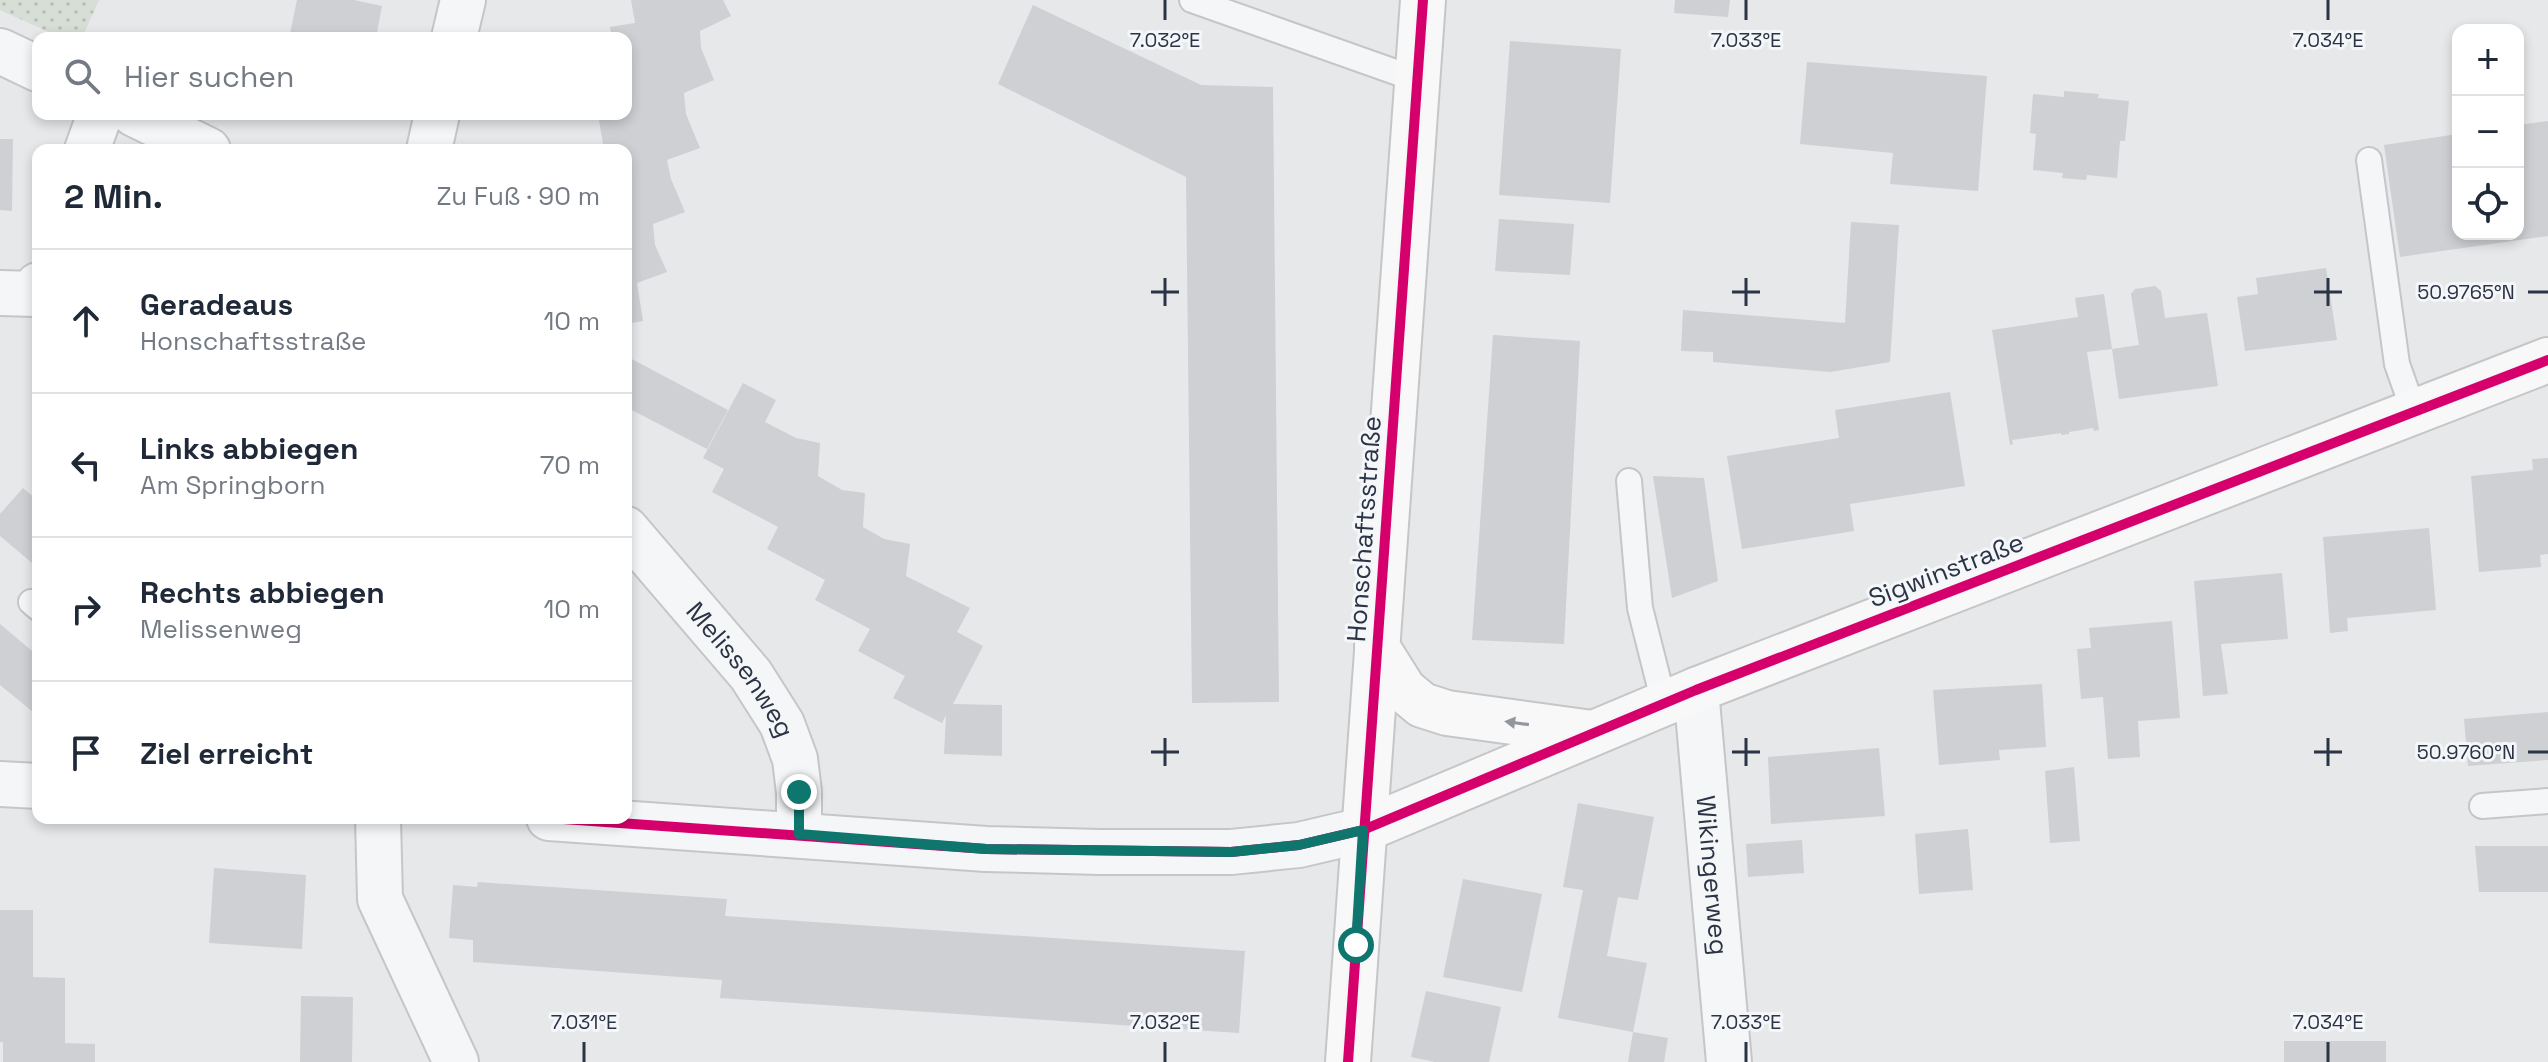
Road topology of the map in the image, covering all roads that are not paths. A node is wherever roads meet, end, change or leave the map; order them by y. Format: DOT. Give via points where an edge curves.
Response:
graph roads {
  1 [pos="463,0"];
  2 [pos="1192,0"];
  3 [pos="1423,0"];
  4 [pos="455,32"];
  5 [pos="0,51"];
  6 [pos="32,66"];
  7 [pos="1418,80"];
  8 [pos="98,120"];
  9 [pos="146,120"];
  10 [pos="436,120"];
  11 [pos="89,144"];
  12 [pos="196,144"];
  13 [pos="430,144"];
  14 [pos="2369,160"];
  15 [pos="0,293"];
  16 [pos="32,294"];
  17 [pos="2548,360"];
  18 [pos="2414,412"];
  19 [pos="1629,481"];
  20 [pos="632,536"];
  21 [pos="1377,647"];
  22 [pos="1680,697"];
  23 [pos="1595,734"];
  24 [pos="0,784"];
  25 [pos="32,786"];
  26 [pos="2548,801"];
  27 [pos="2482,806"];
  28 [pos="632,823"];
  29 [pos="378,824"];
  30 [pos="1363,830"];
  31 [pos="799,834"];
  32 [pos="456,1062"];
  33 [pos="1348,1062"];
  34 [pos="1729,1062"];
  1 -- 4 [label="street"];
  2 -- 7 [label="lane"];
  3 -- 7 [label="street, Honschaftsstraße"];
  5 -- 6 [label="street"];
  7 -- 21 [label="street, Honschaftsstraße"];
  8 -- 11 [label="street"];
  9 -- 12 [label="street"];
  10 -- 13 [label="street"];
  14 -- 18 [label="lane" via="2397,364"];
  15 -- 16 [label="street"];
  17 -- 18 [label="street, Sigwinstraße"];
  18 -- 22 [label="street, Sigwinstraße"];
  19 -- 22 [label="lane" via="1640,608"];
  20 -- 31 [label="street, Melissenweg" via="751,675 782,724 795,759"];
  23 -- 21 [label="street, one-way" via="1422,705 1404,690"];
  21 -- 30 [label="street, Honschaftsstraße"];
  22 -- 23 [label="street, Sigwinstraße"];
  22 -- 34 [label="street, Wikingerweg"];
  23 -- 30 [label="street, Sigwinstraße"];
  24 -- 25 [label="street"];
  26 -- 27 [label="lane"];
  28 -- 31 [label="street"];
  29 -- 32 [label="street" via="380,899"];
  30 -- 31 [label="street" via="1299,845 1231,852 986,849"];
  30 -- 33 [label="street, Honschaftsstraße"];
}
